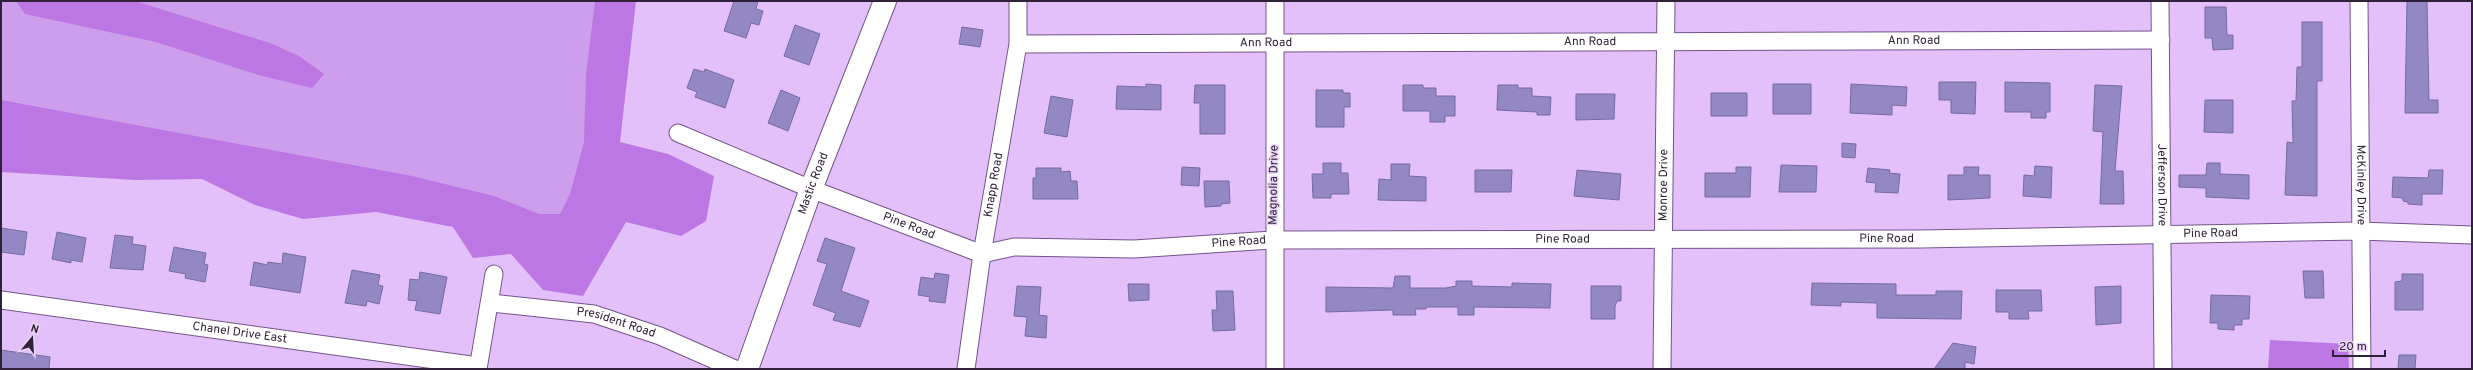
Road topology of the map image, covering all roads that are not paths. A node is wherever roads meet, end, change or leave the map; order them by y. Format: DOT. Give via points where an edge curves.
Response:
graph roads {
  1 [pos="885,1"];
  2 [pos="1018,1"];
  3 [pos="1275,1"];
  4 [pos="1666,1"];
  5 [pos="2160,1"];
  6 [pos="2359,1"];
  7 [pos="2161,40"];
  8 [pos="1666,41"];
  9 [pos="1276,43"];
  10 [pos="1018,44"];
  11 [pos="678,133"];
  12 [pos="811,189"];
  13 [pos="2359,231"];
  14 [pos="2161,235"];
  15 [pos="2472,235"];
  16 [pos="1274,240"];
  17 [pos="1662,241"];
  18 [pos="982,254"];
  19 [pos="494,274"];
  20 [pos="1,300"];
  21 [pos="491,303"];
  22 [pos="478,368"];
  23 [pos="735,369"];
  24 [pos="747,369"];
  25 [pos="966,369"];
  26 [pos="1275,369"];
  27 [pos="1662,369"];
  28 [pos="2163,369"];
  29 [pos="2362,369"];
  1 -- 12 [label="main road, Mastic Road"];
  2 -- 10 [label="street, Knapp Road"];
  3 -- 9 [label="street, Magnolia Drive"];
  4 -- 8 [label="street, Monroe Drive"];
  5 -- 7 [label="street, Jefferson Drive"];
  6 -- 13 [label="street, McKinley Drive"];
  7 -- 8 [label="street, Ann Road"];
  7 -- 14 [label="street, Jefferson Drive"];
  8 -- 9 [label="street, Ann Road"];
  8 -- 17 [label="street, Monroe Drive"];
  9 -- 10 [label="street, Ann Road"];
  9 -- 16 [label="street, Magnolia Drive"];
  10 -- 18 [label="street, Knapp Road"];
  11 -- 12 [label="street, Pine Road"];
  12 -- 18 [label="street, Pine Road"];
  12 -- 24 [label="main road, Mastic Road"];
  13 -- 14 [label="street, Pine Road"];
  13 -- 15 [label="street, Pine Road"];
  13 -- 29 [label="street, McKinley Drive"];
  14 -- 17 [label="street, Pine Road"];
  14 -- 28 [label="street, Jefferson Drive"];
  16 -- 17 [label="street, Pine Road"];
  16 -- 18 [label="street, Pine Road" via="1134,249 1014,247"];
  16 -- 26 [label="street, Magnolia Drive"];
  17 -- 27 [label="street, Monroe Drive"];
  18 -- 25 [label="street, Knapp Road"];
  19 -- 21 [label="street"];
  20 -- 22 [label="street, Chanel Drive East"];
  21 -- 22 [label="street"];
  21 -- 23 [label="street, President Road" via="594,314 660,336"];
}
